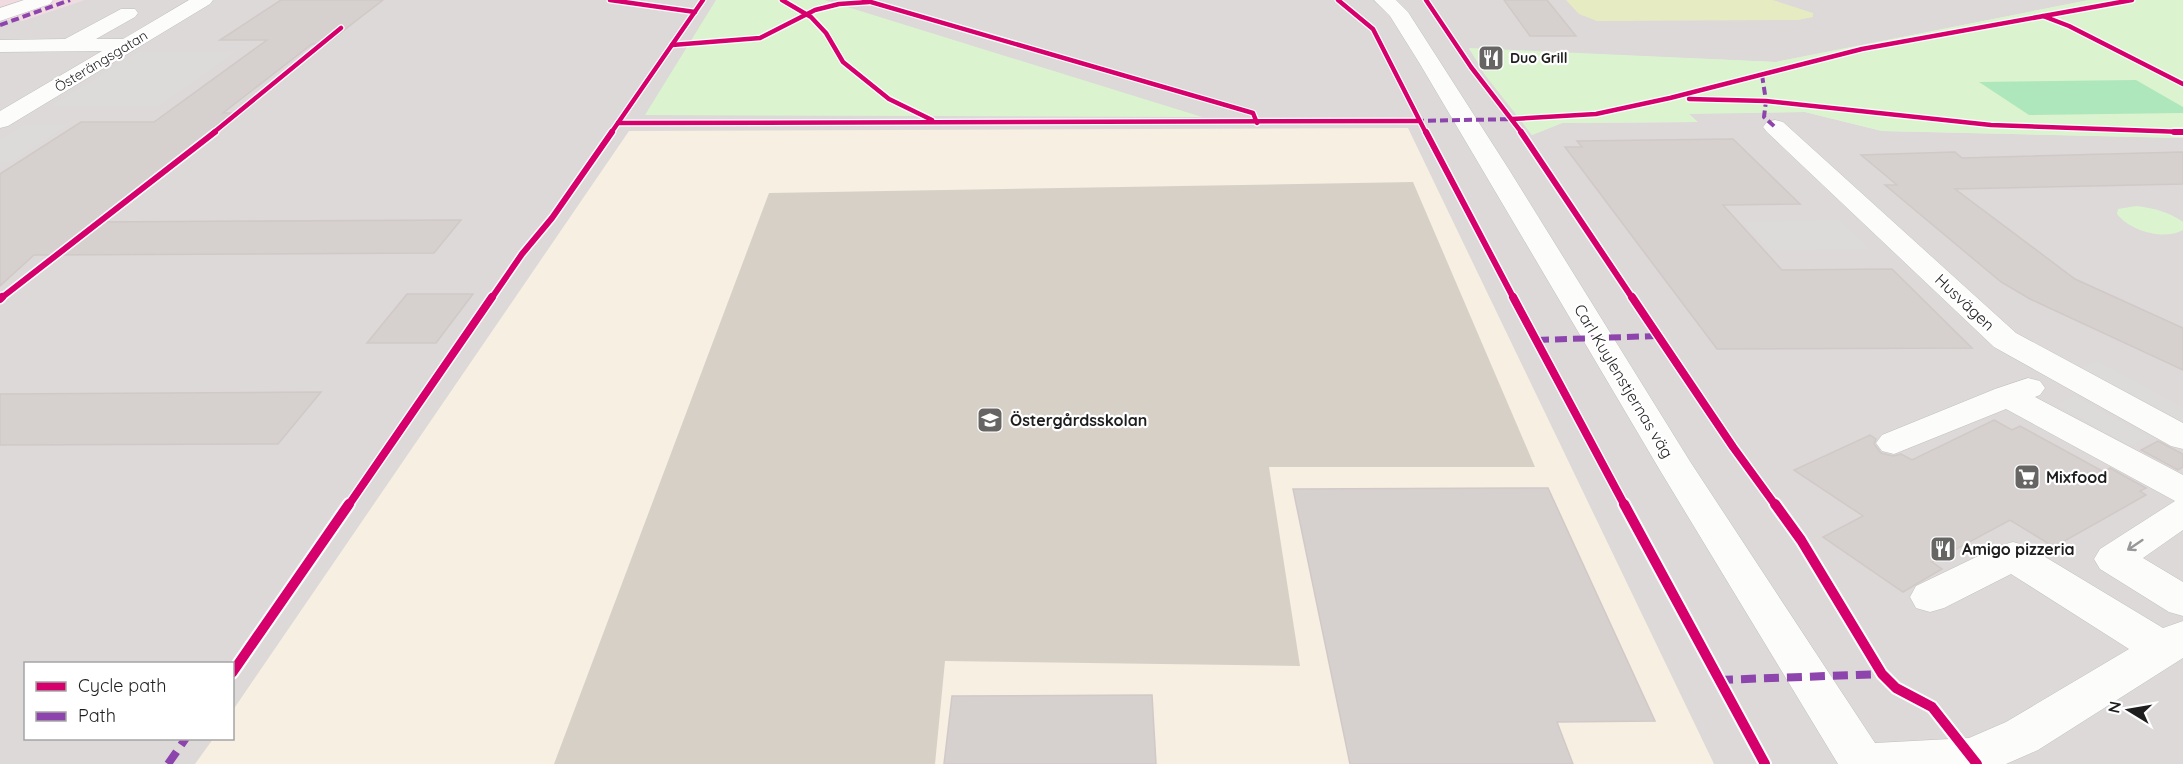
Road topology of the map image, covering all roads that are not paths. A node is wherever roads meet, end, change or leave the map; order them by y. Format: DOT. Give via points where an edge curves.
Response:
graph roads {
  1 [pos="43,0"];
  2 [pos="202,0"];
  3 [pos="1384,0"];
  4 [pos="128,13"];
  5 [pos="0,15"];
  6 [pos="70,45"];
  7 [pos="126,45"];
  8 [pos="0,46"];
  9 [pos="0,121"];
  10 [pos="1775,127"];
  11 [pos="2064,373"];
  12 [pos="2007,396"];
  13 [pos="2183,438"];
  14 [pos="1894,443"];
  15 [pos="2183,490"];
  16 [pos="2183,512"];
  17 [pos="1930,597"];
  18 [pos="2183,601"];
  19 [pos="2173,643"];
  20 [pos="1863,764"];
  1 -- 5 [label="street"];
  2 -- 7 [label="street, Österängsgatan"];
  3 -- 20 [label="street, Carl Kuylenstjernas väg" via="1398,12 1472,125 1544,251"];
  4 -- 6 [label="street"];
  6 -- 7 [label="street"];
  6 -- 8 [label="street"];
  7 -- 9 [label="street, Österängsgatan"];
  10 -- 11 [label="street, Husvägen" via="2005,340"];
  11 -- 12 [label="street"];
  11 -- 13 [label="street, Husvägen"];
  12 -- 14 [label="street"];
  12 -- 15 [label="street"];
  16 -- 18 [label="street, one-way" via="2114,559"];
  17 -- 19 [label="street" via="2013,556"];
  19 -- 20 [label="street" via="2022,736 1972,758"];
}
